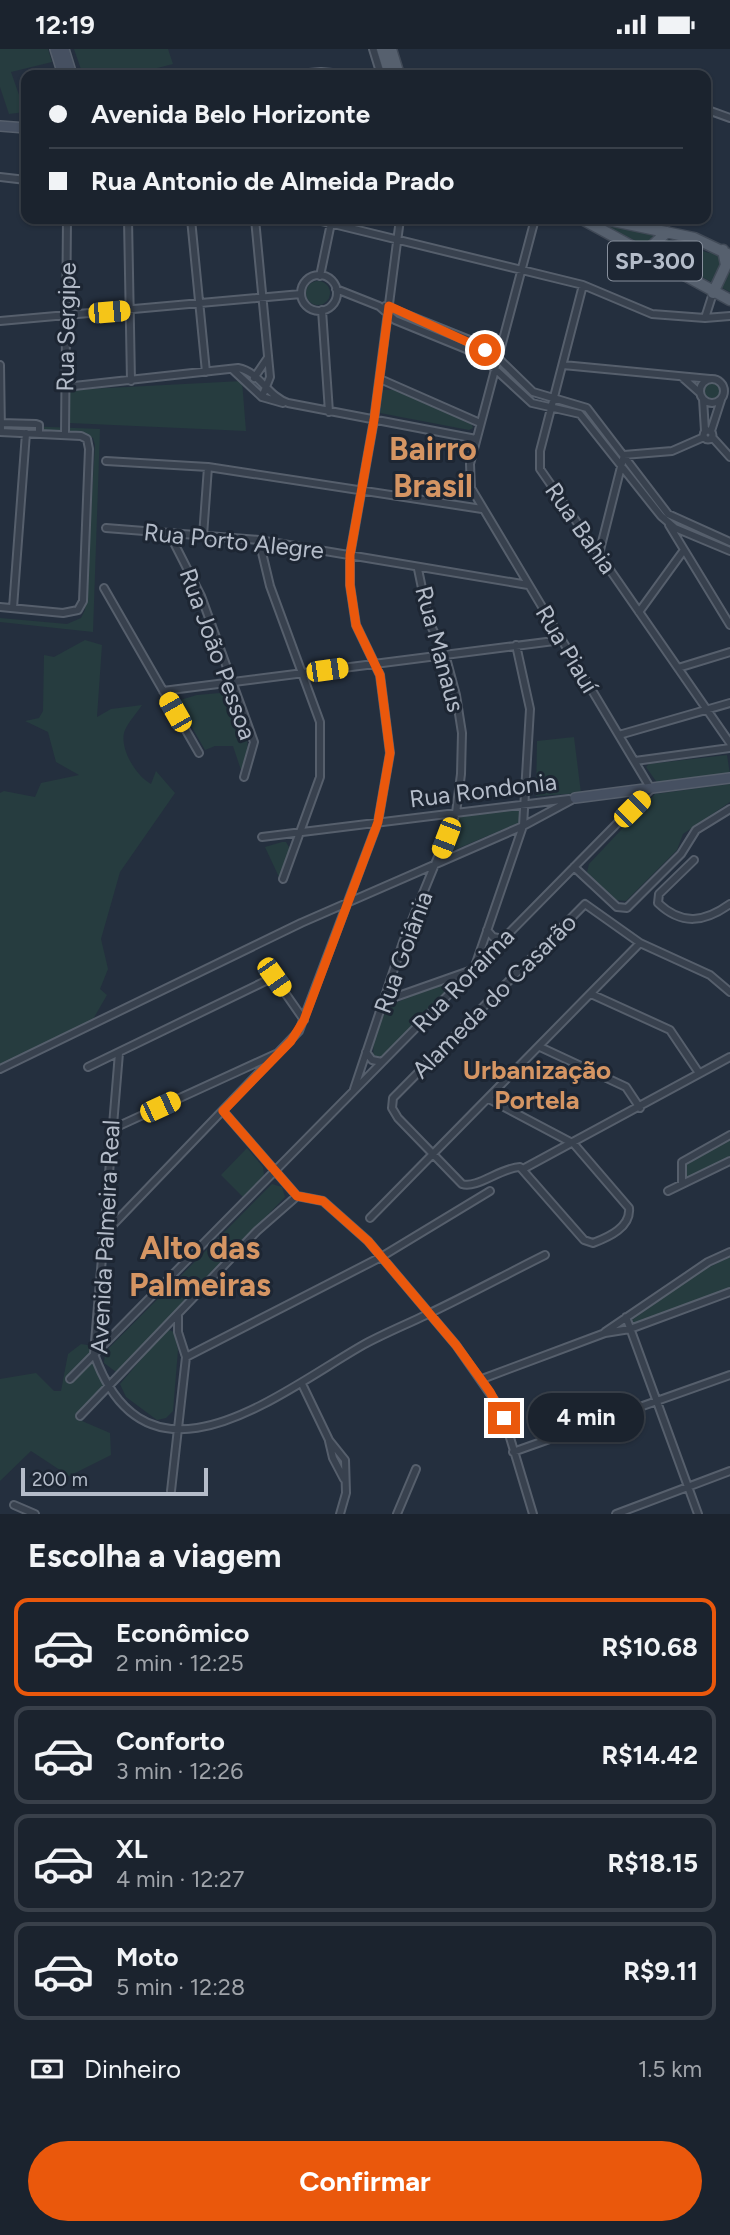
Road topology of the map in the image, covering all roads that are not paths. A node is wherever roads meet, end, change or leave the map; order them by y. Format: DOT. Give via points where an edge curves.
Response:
graph roads {
  1 [pos="55,49"];
  2 [pos="64,49"];
  3 [pos="373,49"];
  4 [pos="382,49"];
  5 [pos="391,49"];
  6 [pos="61,70"];
  7 [pos="70,70"];
  8 [pos="379,70"];
  9 [pos="388,70"];
  10 [pos="398,70"];
  11 [pos="711,111"];
  12 [pos="730,118"];
  13 [pos="0,126"];
  14 [pos="21,128"];
  15 [pos="0,177"];
  16 [pos="21,179"];
  17 [pos="67,224"];
  18 [pos="128,224"];
  19 [pos="191,224"];
  20 [pos="255,224"];
  21 [pos="331,224"];
  22 [pos="335,224"];
  23 [pos="400,224"];
  24 [pos="534,224"];
  25 [pos="591,224"];
  26 [pos="628,224"];
  27 [pos="667,232"];
  28 [pos="398,240"];
  29 [pos="726,252"];
  30 [pos="655,261"];
  31 [pos="522,271"];
  32 [pos="320,275"];
  33 [pos="720,276"];
  34 [pos="695,283"];
  35 [pos="583,285"];
  36 [pos="336,289"];
  37 [pos="713,293"];
  38 [pos="301,294"];
  39 [pos="262,298"];
  40 [pos="730,300"];
  41 [pos="199,304"];
  42 [pos="379,306"];
  43 [pos="389,306"];
  44 [pos="130,310"];
  45 [pos="322,310"];
  46 [pos="388,314"];
  47 [pos="66,315"];
  48 [pos="730,316"];
  49 [pos="705,318"];
  50 [pos="0,321"];
  51 [pos="267,359"];
  52 [pos="499,359"];
  53 [pos="0,365"];
  54 [pos="563,365"];
  55 [pos="262,366"];
  56 [pos="232,369"];
  57 [pos="245,369"];
  58 [pos="497,370"];
  59 [pos="205,372"];
  60 [pos="255,376"];
  61 [pos="680,376"];
  62 [pos="380,379"];
  63 [pos="713,379"];
  64 [pos="730,380"];
  65 [pos="131,381"];
  66 [pos="508,383"];
  67 [pos="250,384"];
  68 [pos="65,387"];
  69 [pos="266,387"];
  70 [pos="492,387"];
  71 [pos="730,389"];
  72 [pos="702,396"];
  73 [pos="262,397"];
  74 [pos="722,397"];
  75 [pos="554,398"];
  76 [pos="288,403"];
  77 [pos="551,408"];
  78 [pos="329,412"];
  79 [pos="374,420"];
  80 [pos="480,422"];
  81 [pos="1,423"];
  82 [pos="1,432"];
  83 [pos="26,433"];
  84 [pos="39,433"];
  85 [pos="708,434"];
  86 [pos="65,435"];
  87 [pos="476,439"];
  88 [pos="624,455"];
  89 [pos="730,457"];
  90 [pos="106,461"];
  91 [pos="208,467"];
  92 [pos="622,467"];
  93 [pos="362,488"];
  94 [pos="482,509"];
  95 [pos="666,521"];
  96 [pos="685,523"];
  97 [pos="106,528"];
  98 [pos="682,531"];
  99 [pos="169,533"];
  100 [pos="203,536"];
  101 [pos="259,540"];
  102 [pos="730,542"];
  103 [pos="682,547"];
  104 [pos="730,551"];
  105 [pos="599,554"];
  106 [pos="350,555"];
  107 [pos="418,569"];
  108 [pos="528,586"];
  109 [pos="104,588"];
  110 [pos="0,607"];
  111 [pos="13,608"];
  112 [pos="639,612"];
  113 [pos="730,625"];
  114 [pos="562,640"];
  115 [pos="516,645"];
  116 [pos="730,652"];
  117 [pos="445,655"];
  118 [pos="374,664"];
  119 [pos="678,668"];
  120 [pos="303,673"];
  121 [pos="232,680"];
  122 [pos="163,691"];
  123 [pos="730,703"];
  124 [pos="707,710"];
  125 [pos="619,735"];
  126 [pos="730,746"];
  127 [pos="199,753"];
  128 [pos="635,761"];
  129 [pos="244,777"];
  130 [pos="730,778"];
  131 [pos="651,789"];
  132 [pos="626,792"];
  133 [pos="575,798"];
  134 [pos="526,804"];
  135 [pos="632,809"];
  136 [pos="730,809"];
  137 [pos="456,813"];
  138 [pos="378,822"];
  139 [pos="523,826"];
  140 [pos="301,832"];
  141 [pos="261,837"];
  142 [pos="694,860"];
  143 [pos="437,863"];
  144 [pos="574,867"];
  145 [pos="284,879"];
  146 [pos="349,901"];
  147 [pos="730,904"];
  148 [pos="487,930"];
  149 [pos="503,939"];
  150 [pos="640,943"];
  151 [pos="473,969"];
  152 [pos="730,992"];
  153 [pos="591,994"];
  154 [pos="384,1001"];
  155 [pos="304,1020"];
  156 [pos="540,1047"];
  157 [pos="283,1051"];
  158 [pos="366,1052"];
  159 [pos="119,1053"];
  160 [pos="730,1057"];
  161 [pos="382,1062"];
  162 [pos="362,1065"];
  163 [pos="88,1067"];
  164 [pos="0,1069"];
  165 [pos="372,1072"];
  166 [pos="699,1073"];
  167 [pos="354,1091"];
  168 [pos="489,1099"];
  169 [pos="640,1108"];
  170 [pos="223,1111"];
  171 [pos="110,1130"];
  172 [pos="730,1135"];
  173 [pos="573,1144"];
  174 [pos="432,1154"];
  175 [pos="730,1161"];
  176 [pos="523,1169"];
  177 [pos="274,1172"];
  178 [pos="682,1184"];
  179 [pos="490,1191"];
  180 [pos="668,1191"];
  181 [pos="297,1196"];
  182 [pos="370,1218"];
  183 [pos="104,1234"];
  184 [pos="730,1252"];
  185 [pos="545,1255"];
  186 [pos="381,1257"];
  187 [pos="730,1292"];
  188 [pos="428,1314"];
  189 [pos="178,1316"];
  190 [pos="626,1317"];
  191 [pos="630,1329"];
  192 [pos="605,1333"];
  193 [pos="94,1355"];
  194 [pos="186,1357"];
  195 [pos="730,1375"];
  196 [pos="70,1379"];
  197 [pos="482,1380"];
  198 [pos="302,1384"];
  199 [pos="109,1387"];
  200 [pos="656,1401"];
  201 [pos="80,1416"];
  202 [pos="179,1430"];
  203 [pos="329,1440"];
  204 [pos="513,1452"];
  205 [pos="416,1469"];
  206 [pos="730,1471"];
  207 [pos="344,1479"];
  208 [pos="687,1486"];
  209 [pos="171,1491"];
  210 [pos="14,1505"];
  211 [pos="341,1511"];
  212 [pos="35,1514"];
  213 [pos="334,1514"];
  214 [pos="397,1514"];
  215 [pos="533,1514"];
  216 [pos="616,1514"];
  217 [pos="698,1514"];
  1 -- 6 [label="street"];
  2 -- 7 [label="street"];
  3 -- 8 [label="street"];
  4 -- 9 [label="main road"];
  5 -- 10 [label="main road"];
  11 -- 12 [label="street"];
  13 -- 14 [label="street"];
  15 -- 16 [label="street"];
  17 -- 47 [label="street, Rua Sergipe"];
  18 -- 44 [label="street"];
  19 -- 41 [label="street"];
  20 -- 39 [label="street"];
  21 -- 32 [label="street"];
  22 -- 28 [label="street"];
  23 -- 28 [label="street"];
  24 -- 31 [label="street, Rua Piauí"];
  25 -- 30 [label="main road, SP-300"];
  26 -- 27 [label="main road, SP-300"];
  27 -- 29 [label="main road, SP-300"];
  27 -- 30 [label="main road" via="653,245"];
  28 -- 31 [label="street"];
  28 -- 43 [label="street"];
  29 -- 33 [label="main road"];
  30 -- 34 [label="main road, SP-300"];
  31 -- 35 [label="street"];
  31 -- 52 [label="street, Rua Piauí"];
  32 -- 36 [label="street"];
  32 -- 38 [label="street" via="306,281"];
  33 -- 34 [label="main road"];
  33 -- 37 [label="main road"];
  34 -- 37 [label="main road, SP-300"];
  35 -- 49 [label="street" via="652,313"];
  35 -- 54 [label="street, Rua Bahia"];
  36 -- 42 [label="street"];
  36 -- 45 [label="street" via="334,303"];
  37 -- 40 [label="main road, SP-300"];
  37 -- 49 [label="street"];
  38 -- 39 [label="street"];
  38 -- 45 [label="street" via="307,306"];
  39 -- 41 [label="street"];
  39 -- 51 [label="street"];
  41 -- 44 [label="street"];
  41 -- 59 [label="street"];
  42 -- 43 [label="street"];
  42 -- 46 [label="street"];
  43 -- 46 [label="street"];
  43 -- 52 [label="street" via="472,341"];
  44 -- 47 [label="street"];
  44 -- 65 [label="street"];
  45 -- 78 [label="street"];
  46 -- 58 [label="street" via="471,351"];
  46 -- 62 [label="street"];
  47 -- 50 [label="street"];
  47 -- 68 [label="street, Rua Sergipe"];
  48 -- 49 [label="street"];
  51 -- 55 [label="street"];
  51 -- 69 [label="street" via="270,377"];
  52 -- 58 [label="street, Rua Piauí"];
  52 -- 75 [label="street" via="527,388"];
  53 -- 81 [label="street"];
  54 -- 61 [label="street"];
  54 -- 75 [label="street, Rua Bahia"];
  55 -- 57 [label="street"];
  55 -- 60 [label="street"];
  56 -- 57 [label="street"];
  56 -- 59 [label="street"];
  56 -- 67 [label="street"];
  57 -- 60 [label="street"];
  58 -- 66 [label="street"];
  58 -- 70 [label="street, Rua Piauí"];
  59 -- 65 [label="street"];
  60 -- 67 [label="street"];
  60 -- 69 [label="street"];
  61 -- 63 [label="street"];
  61 -- 72 [label="street"];
  62 -- 79 [label="street"];
  62 -- 80 [label="street"];
  63 -- 64 [label="street"];
  63 -- 72 [label="street" via="703,384"];
  63 -- 74 [label="street" via="723,385"];
  65 -- 68 [label="street"];
  66 -- 70 [label="street"];
  66 -- 77 [label="street" via="532,403"];
  67 -- 73 [label="street"];
  68 -- 86 [label="street, Rua Sergipe"];
  69 -- 73 [label="street"];
  69 -- 76 [label="street"];
  70 -- 80 [label="street, Rua Piauí"];
  71 -- 74 [label="street"];
  72 -- 74 [label="street" via="712,403"];
  72 -- 85 [label="street"];
  73 -- 76 [label="street"];
  74 -- 85 [label="street"];
  75 -- 77 [label="street, Rua Bahia"];
  75 -- 88 [label="street" via="587,408"];
  76 -- 78 [label="street"];
  77 -- 92 [label="street" via="580,414"];
  77 -- 105 [label="street, Rua Bahia" via="540,469"];
  78 -- 79 [label="street"];
  79 -- 87 [label="street"];
  79 -- 93 [label="street"];
  80 -- 87 [label="street, Rua Piauí"];
  81 -- 82 [label="street"];
  81 -- 84 [label="street" via="36,424"];
  82 -- 83 [label="street"];
  83 -- 84 [label="street"];
  83 -- 111 [label="street"];
  84 -- 86 [label="street"];
  85 -- 88 [label="street" via="672,451"];
  85 -- 89 [label="street"];
  86 -- 111 [label="street" via="82,436 89,449 83,601 71,613"];
  87 -- 94 [label="street, Rua Piauí" via="471,488"];
  88 -- 92 [label="street"];
  88 -- 96 [label="street" via="663,509"];
  90 -- 91 [label="street"];
  91 -- 93 [label="street"];
  91 -- 100 [label="street"];
  92 -- 95 [label="street"];
  92 -- 105 [label="street"];
  93 -- 94 [label="street"];
  93 -- 106 [label="street"];
  94 -- 108 [label="street, Rua Piauí"];
  95 -- 98 [label="street"];
  95 -- 103 [label="street"];
  96 -- 98 [label="street"];
  96 -- 102 [label="street"];
  97 -- 99 [label="street, Rua Porto Alegre"];
  98 -- 103 [label="street"];
  98 -- 104 [label="street"];
  99 -- 100 [label="street, Rua Porto Alegre"];
  99 -- 121 [label="street, Rua João Pessoa" via="201,596"];
  100 -- 101 [label="street, Rua Porto Alegre"];
  101 -- 106 [label="street, Rua Porto Alegre"];
  101 -- 120 [label="street" via="270,586"];
  103 -- 112 [label="street"];
  103 -- 113 [label="street"];
  105 -- 112 [label="street, Rua Bahia"];
  106 -- 107 [label="street, Rua Porto Alegre"];
  106 -- 118 [label="street" via="356,625"];
  107 -- 108 [label="street, Rua Porto Alegre"];
  107 -- 117 [label="street, Rua Manaus" via="429,622"];
  108 -- 114 [label="street, Rua Piauí"];
  109 -- 122 [label="street"];
  110 -- 111 [label="street"];
  112 -- 119 [label="street, Rua Bahia"];
  114 -- 115 [label="street"];
  114 -- 125 [label="street, Rua Piauí"];
  115 -- 117 [label="street"];
  115 -- 134 [label="street" via="530,709"];
  116 -- 119 [label="street"];
  117 -- 118 [label="street"];
  117 -- 137 [label="street, Rua Manaus" via="462,733"];
  118 -- 120 [label="street"];
  118 -- 138 [label="street" via="380,675 390,753"];
  119 -- 124 [label="street, Rua Bahia"];
  120 -- 121 [label="street"];
  120 -- 140 [label="street" via="320,722 320,777"];
  121 -- 122 [label="street"];
  121 -- 129 [label="street, Rua João Pessoa" via="254,742"];
  122 -- 127 [label="street"];
  123 -- 124 [label="street"];
  124 -- 125 [label="street"];
  124 -- 126 [label="street, Rua Bahia"];
  125 -- 128 [label="street, Rua Piauí"];
  126 -- 128 [label="street"];
  128 -- 131 [label="street, Rua Piauí"];
  130 -- 131 [label="street, Rua Rondonia"];
  131 -- 132 [label="street, Rua Rondonia"];
  131 -- 135 [label="street, Rua Roraima"];
  132 -- 133 [label="street, Rua Rondonia"];
  132 -- 135 [label="street"];
  133 -- 134 [label="street, Rua Rondonia"];
  133 -- 139 [label="street"];
  134 -- 137 [label="street, Rua Rondonia"];
  134 -- 139 [label="street"];
  135 -- 144 [label="street, Rua Roraima"];
  136 -- 144 [label="street" via="696,830 681,854 627,908 617,907"];
  137 -- 138 [label="street, Rua Rondonia"];
  137 -- 143 [label="street, Rua Goiânia"];
  138 -- 140 [label="street, Rua Rondonia"];
  138 -- 146 [label="street"];
  139 -- 143 [label="street"];
  139 -- 148 [label="street"];
  140 -- 141 [label="street, Rua Rondonia"];
  140 -- 145 [label="street"];
  142 -- 147 [label="street" via="659,894 658,903 696,921 710,918"];
  143 -- 146 [label="street"];
  143 -- 154 [label="street, Rua Goiânia"];
  144 -- 149 [label="street, Rua Roraima"];
  146 -- 155 [label="street"];
  146 -- 164 [label="street"];
  148 -- 149 [label="street"];
  148 -- 151 [label="street"];
  149 -- 151 [label="street, Rua Roraima"];
  150 -- 152 [label="street, Alameda do Casarão" via="700,969"];
  150 -- 153 [label="street"];
  150 -- 174 [label="street, Alameda do Casarão" via="585,904 393,1098 398,1118"];
  151 -- 154 [label="street"];
  151 -- 161 [label="street, Rua Roraima"];
  153 -- 156 [label="street"];
  153 -- 166 [label="street" via="670,1030"];
  154 -- 158 [label="street, Rua Goiânia"];
  155 -- 157 [label="street"];
  155 -- 159 [label="street" via="274,977"];
  156 -- 168 [label="street"];
  156 -- 169 [label="street" via="626,1087"];
  157 -- 170 [label="street"];
  157 -- 171 [label="street"];
  158 -- 161 [label="street"];
  158 -- 162 [label="street, Rua Goiânia"];
  159 -- 163 [label="street"];
  159 -- 171 [label="street, Avenida Palmeira Real"];
  160 -- 166 [label="street"];
  161 -- 165 [label="street, Rua Roraima"];
  162 -- 165 [label="street"];
  162 -- 167 [label="street, Rua Goiânia"];
  165 -- 167 [label="street, Rua Roraima"];
  166 -- 169 [label="street"];
  167 -- 177 [label="street, Rua Roraima"];
  168 -- 173 [label="street"];
  168 -- 174 [label="street"];
  169 -- 173 [label="street"];
  170 -- 177 [label="street"];
  170 -- 183 [label="street"];
  171 -- 183 [label="street, Avenida Palmeira Real"];
  172 -- 178 [label="street" via="682,1162"];
  173 -- 176 [label="street"];
  173 -- 176 [label="street" via="629,1207 625,1224 605,1238 593,1243 584,1240"];
  174 -- 176 [label="street" via="452,1177 469,1187 499,1171"];
  174 -- 182 [label="street"];
  175 -- 178 [label="street"];
  177 -- 181 [label="street"];
  177 -- 193 [label="street, Rua Roraima"];
  178 -- 180 [label="street"];
  179 -- 186 [label="street"];
  181 -- 186 [label="street" via="328,1204"];
  181 -- 189 [label="street" via="257,1231"];
  183 -- 193 [label="street, Avenida Palmeira Real"];
  184 -- 190 [label="street"];
  185 -- 188 [label="street, Avenida Palmeira Real"];
  186 -- 188 [label="street"];
  186 -- 194 [label="street"];
  187 -- 191 [label="street"];
  188 -- 197 [label="street"];
  188 -- 198 [label="street, Avenida Palmeira Real" via="363,1345"];
  189 -- 194 [label="street"];
  189 -- 199 [label="street"];
  190 -- 191 [label="street"];
  190 -- 192 [label="street"];
  191 -- 192 [label="street"];
  191 -- 200 [label="street"];
  192 -- 197 [label="street"];
  193 -- 196 [label="street, Rua Roraima"];
  193 -- 199 [label="street, Avenida Palmeira Real"];
  194 -- 202 [label="street"];
  195 -- 200 [label="street"];
  197 -- 204 [label="street" via="502,1411"];
  198 -- 202 [label="street, Avenida Palmeira Real" via="209,1427"];
  198 -- 203 [label="street"];
  199 -- 201 [label="street"];
  199 -- 202 [label="street, Avenida Palmeira Real" via="139,1417"];
  200 -- 204 [label="street"];
  200 -- 208 [label="street"];
  202 -- 209 [label="street"];
  203 -- 207 [label="street"];
  203 -- 207 [label="street" via="342,1453"];
  204 -- 215 [label="street"];
  205 -- 214 [label="street"];
  206 -- 208 [label="street"];
  207 -- 211 [label="street"];
  208 -- 216 [label="street"];
  208 -- 217 [label="street"];
  210 -- 212 [label="street"];
  211 -- 213 [label="street"];
}
